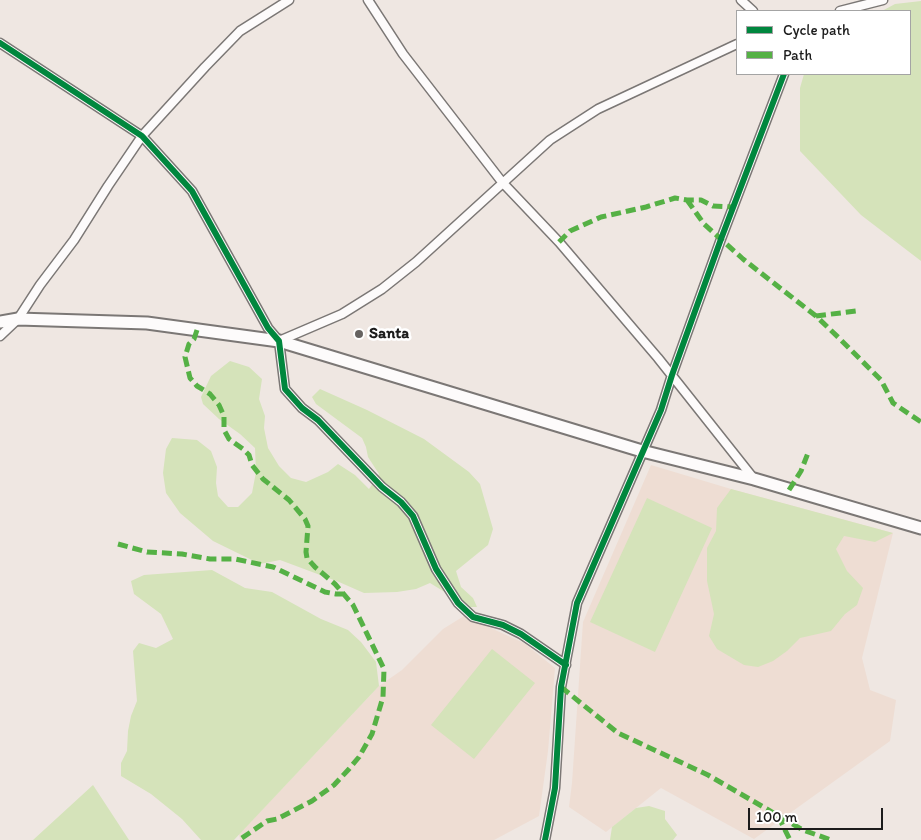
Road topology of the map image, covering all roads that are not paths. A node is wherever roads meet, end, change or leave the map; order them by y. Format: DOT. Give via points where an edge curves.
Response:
graph roads {
  1 [pos="289,0"];
  2 [pos="368,0"];
  3 [pos="741,0"];
  4 [pos="883,0"];
  5 [pos="752,10"];
  6 [pos="844,10"];
  7 [pos="0,43"];
  8 [pos="736,44"];
  9 [pos="784,75"];
  10 [pos="142,136"];
  11 [pos="502,182"];
  12 [pos="18,319"];
  13 [pos="0,322"];
  14 [pos="0,336"];
  15 [pos="279,341"];
  16 [pos="672,375"];
  17 [pos="642,451"];
  18 [pos="754,479"];
  19 [pos="921,528"];
  20 [pos="566,665"];
  21 [pos="545,840"];
  1 -- 10 [label="street" via="240,31"];
  2 -- 11 [label="street" via="403,54"];
  3 -- 5 [label="street"];
  4 -- 6 [label="street"];
  7 -- 10 [label="street"];
  8 -- 11 [label="street" via="598,109 550,140"];
  9 -- 16 [label="street"];
  10 -- 12 [label="street"];
  10 -- 15 [label="street" via="192,191 268,328"];
  11 -- 15 [label="street" via="416,262 382,288 342,314"];
  11 -- 16 [label="street" via="559,242"];
  12 -- 13 [label="main road"];
  12 -- 14 [label="street"];
  12 -- 15 [label="main road" via="147,323"];
  15 -- 17 [label="main road"];
  15 -- 20 [label="street" via="285,389 413,516 436,569 458,603 473,616 521,634"];
  16 -- 17 [label="street" via="661,410"];
  16 -- 18 [label="street"];
  17 -- 18 [label="main road"];
  17 -- 20 [label="street" via="577,603"];
  18 -- 19 [label="main road"];
  20 -- 21 [label="street" via="561,687 555,788"];
}
